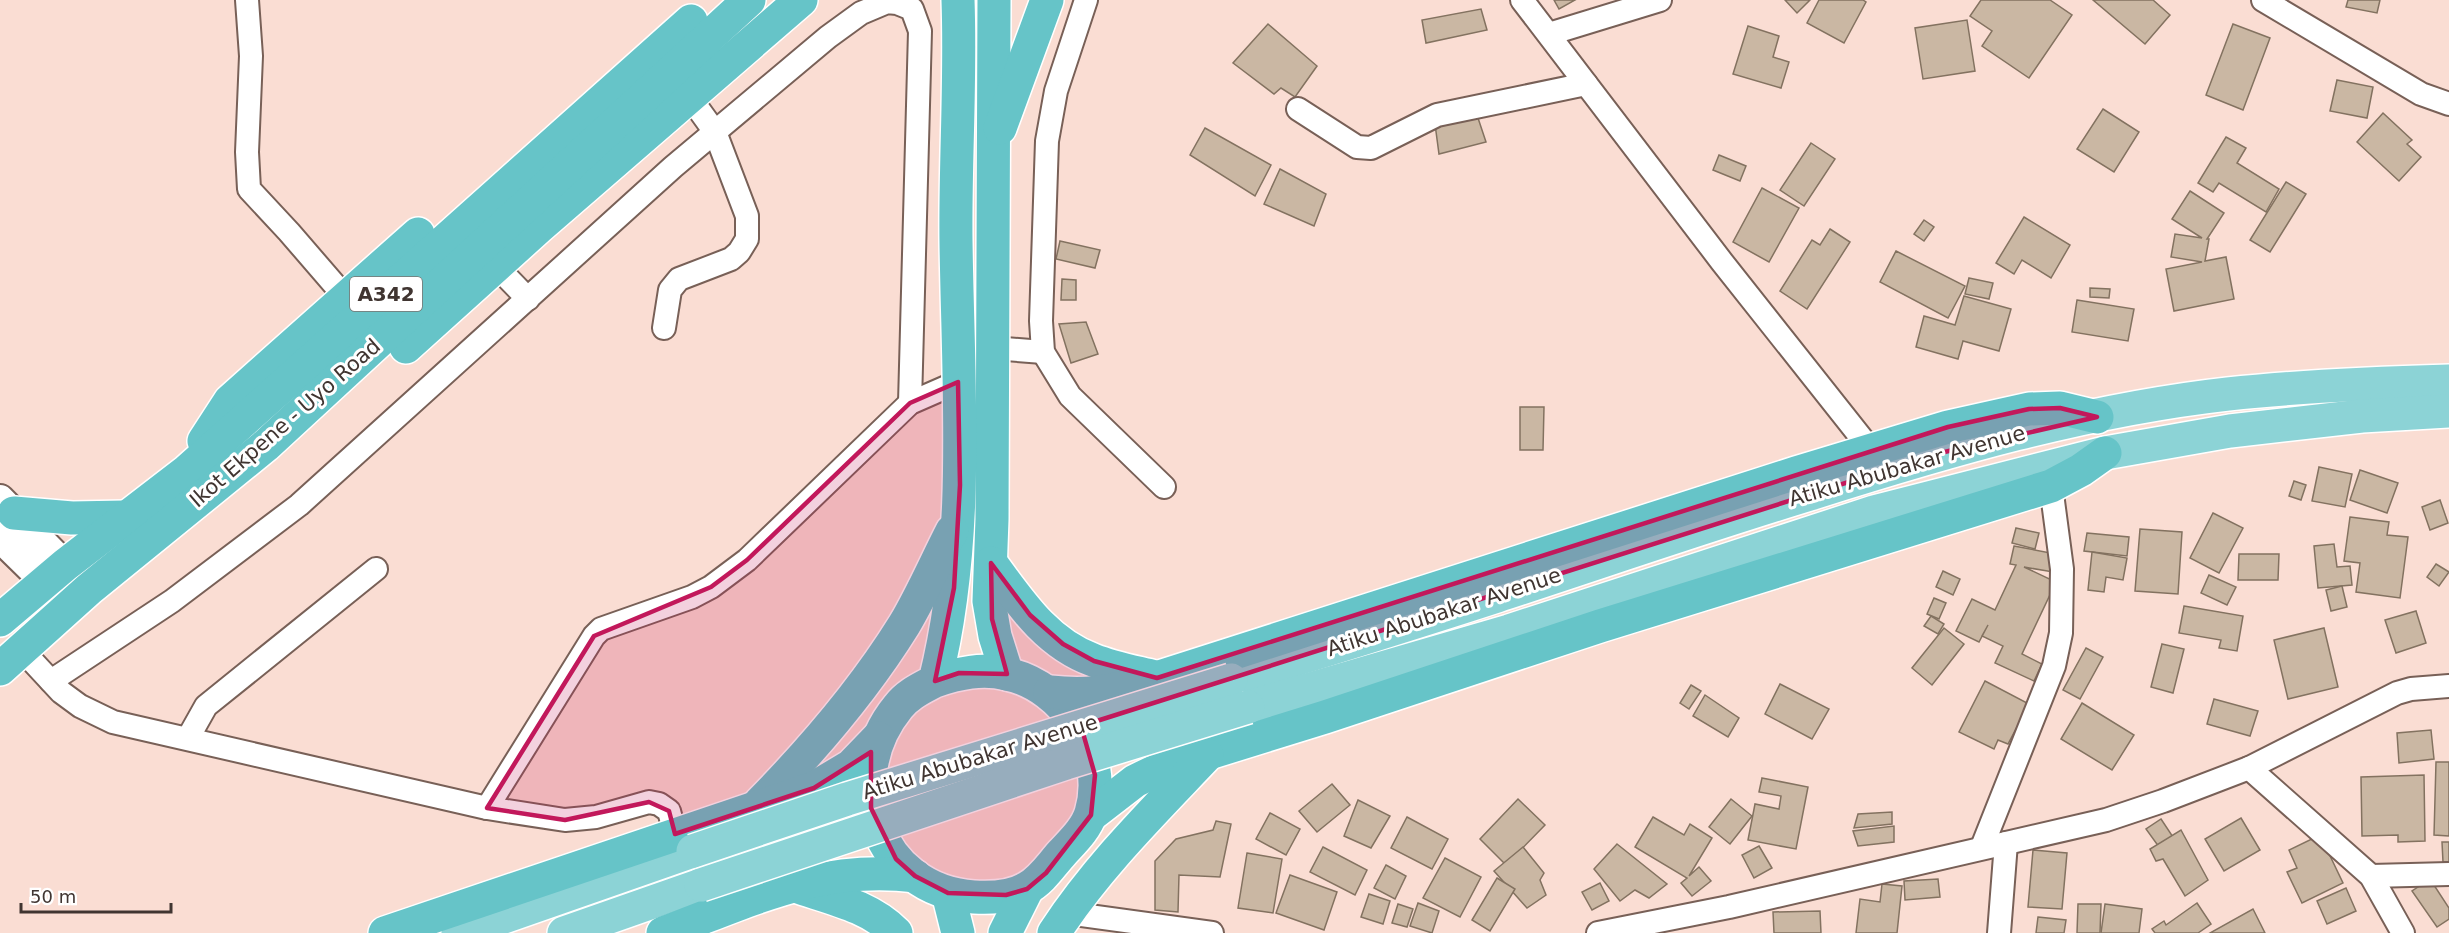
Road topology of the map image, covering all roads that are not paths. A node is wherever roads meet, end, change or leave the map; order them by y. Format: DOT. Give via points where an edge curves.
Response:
graph roads {
  1 [pos="247,0"];
  2 [pos="749,0"];
  3 [pos="801,0"];
  4 [pos="994,0"];
  5 [pos="1047,0"];
  6 [pos="1086,0"];
  7 [pos="1522,0"];
  8 [pos="1659,0"];
  9 [pos="2264,0"];
  10 [pos="955,2"];
  11 [pos="702,12"];
  12 [pos="1549,34"];
  13 [pos="1586,84"];
  14 [pos="689,96"];
  15 [pos="2449,104"];
  16 [pos="1298,109"];
  17 [pos="715,132"];
  18 [pos="992,149"];
  19 [pos="496,266"];
  20 [pos="346,298"];
  21 [pos="528,299"];
  22 [pos="664,328"];
  23 [pos="993,348"];
  24 [pos="1043,352"];
  25 [pos="2449,381"];
  26 [pos="958,382"];
  27 [pos="910,403"];
  28 [pos="2449,411"];
  29 [pos="2097,417"];
  30 [pos="1871,450"];
  31 [pos="2105,453"];
  32 [pos="199,481"];
  33 [pos="2051,486"];
  34 [pos="1164,487"];
  35 [pos="5,517"];
  36 [pos="125,517"];
  37 [pos="958,518"];
  38 [pos="991,563"];
  39 [pos="376,568"];
  40 [pos="55,573"];
  41 [pos="0,620"];
  42 [pos="11,660"];
  43 [pos="1007,674"];
  44 [pos="1157,678"];
  45 [pos="51,681"];
  46 [pos="935,681"];
  47 [pos="2449,686"];
  48 [pos="1050,692"];
  49 [pos="1239,693"];
  50 [pos="881,733"];
  51 [pos="188,738"];
  52 [pos="1210,752"];
  53 [pos="2249,768"];
  54 [pos="757,806"];
  55 [pos="487,808"];
  56 [pos="1091,815"];
  57 [pos="684,842"];
  58 [pos="2006,843"];
  59 [pos="1982,847"];
  60 [pos="2449,874"];
  61 [pos="915,876"];
  62 [pos="2371,876"];
  63 [pos="793,885"];
  64 [pos="1027,889"];
  65 [pos="948,893"];
  66 [pos="1060,923"];
  67 [pos="385,933"];
  68 [pos="458,933"];
  69 [pos="564,933"];
  70 [pos="663,933"];
  71 [pos="896,933"];
  72 [pos="958,933"];
  73 [pos="1005,933"];
  74 [pos="1212,933"];
  75 [pos="1598,933"];
  76 [pos="1999,933"];
  77 [pos="2403,933"];
  1 -- 20 [label="street" via="251,56 249,189"];
  2 -- 11 [label="highway, Ikot Ekpene - Uyo Road / A342"];
  3 -- 14 [label="highway"];
  4 -- 18 [label="highway"];
  5 -- 18 [label="highway"];
  6 -- 24 [label="street" via="1056,91 1047,141"];
  7 -- 12 [label="street"];
  8 -- 12 [label="street"];
  9 -- 15 [label="street" via="2421,94"];
  10 -- 26 [label="highway"];
  11 -- 20 [label="highway"];
  11 -- 32 [label="highway, Ikot Ekpene - Uyo Road / A342"];
  12 -- 13 [label="street"];
  13 -- 16 [label="street" via="1437,115 1371,148 1357,147"];
  13 -- 30 [label="street"];
  14 -- 17 [label="street"];
  14 -- 19 [label="highway"];
  17 -- 21 [label="street"];
  17 -- 22 [label="street" via="747,216 747,239 731,259 679,279 670,290"];
  17 -- 27 [label="street" via="861,13 887,2 912,9 920,31"];
  18 -- 23 [label="highway"];
  19 -- 21 [label="street"];
  19 -- 32 [label="highway" via="273,461 260,469"];
  20 -- 32 [label="highway" via="230,401"];
  21 -- 45 [label="street" via="299,505 172,601"];
  23 -- 24 [label="street"];
  23 -- 38 [label="highway"];
  24 -- 34 [label="street" via="1070,396"];
  25 -- 29 [label="main road, Atiku Abubakar Avenue" via="2227,394"];
  26 -- 27 [label="street"];
  26 -- 37 [label="highway"];
  27 -- 55 [label="street" via="747,560 711,587 601,629"];
  28 -- 31 [label="main road, Atiku Abubakar Avenue" via="2241,430"];
  29 -- 30 [label="highway" via="2060,408 2029,409"];
  29 -- 49 [label="main road, Atiku Abubakar Avenue" via="1940,453 1718,521 1498,596"];
  30 -- 44 [label="highway"];
  31 -- 33 [label="highway"];
  31 -- 49 [label="main road, Atiku Abubakar Avenue" via="1874,512 1509,631"];
  32 -- 36 [label="highway, Ikot Ekpene - Uyo Road / A342"];
  32 -- 42 [label="highway, Ikot Ekpene - Uyo Road / A342"];
  33 -- 52 [label="highway"];
  33 -- 59 [label="street" via="2062,568 2061,633 2054,666"];
  35 -- 36 [label="highway"];
  35 -- 40 [label="street"];
  36 -- 40 [label="highway, Ikot Ekpene - Uyo Road / A342"];
  37 -- 46 [label="highway" via="954,588"];
  37 -- 54 [label="highway" via="905,623 874,670 830,728"];
  38 -- 43 [label="highway" via="989,601"];
  38 -- 44 [label="highway" via="1030,615 1063,644 1094,661"];
  39 -- 51 [label="street" via="206,706"];
  40 -- 41 [label="highway, Ikot Ekpene - Uyo Road / A342"];
  42 -- 45 [label="street"];
  43 -- 46 [label="highway" via="958,673"];
  43 -- 48 [label="highway"];
  44 -- 48 [label="highway" via="1099,694"];
  45 -- 51 [label="street" via="80,706 113,722"];
  46 -- 50 [label="highway" via="898,706"];
  47 -- 53 [label="street" via="2397,693"];
  48 -- 56 [label="highway" via="1085,736 1092,755 1095,794"];
  49 -- 57 [label="main road, Atiku Abubakar Avenue, bridge"];
  49 -- 69 [label="main road, Atiku Abubakar Avenue, bridge" via="1066,763"];
  50 -- 54 [label="highway" via="866,752 832,779"];
  50 -- 61 [label="highway" via="870,770 871,808 885,843"];
  51 -- 55 [label="street"];
  52 -- 56 [label="highway" via="1135,781"];
  52 -- 66 [label="highway" via="1111,856"];
  53 -- 58 [label="street" via="2106,820"];
  53 -- 62 [label="street"];
  54 -- 57 [label="highway"];
  55 -- 57 [label="street" via="565,820 596,817 649,802 669,811"];
  56 -- 64 [label="highway" via="1077,838"];
  57 -- 67 [label="highway"];
  57 -- 68 [label="main road, Atiku Abubakar Avenue"];
  58 -- 59 [label="street"];
  58 -- 76 [label="street"];
  59 -- 75 [label="street" via="1729,907"];
  60 -- 62 [label="street"];
  61 -- 63 [label="highway" via="873,872"];
  61 -- 65 [label="highway"];
  62 -- 77 [label="street"];
  63 -- 70 [label="highway"];
  63 -- 71 [label="highway" via="862,909"];
  64 -- 65 [label="highway" via="988,898"];
  64 -- 73 [label="highway"];
  65 -- 72 [label="highway"];
  66 -- 74 [label="street"];
}
